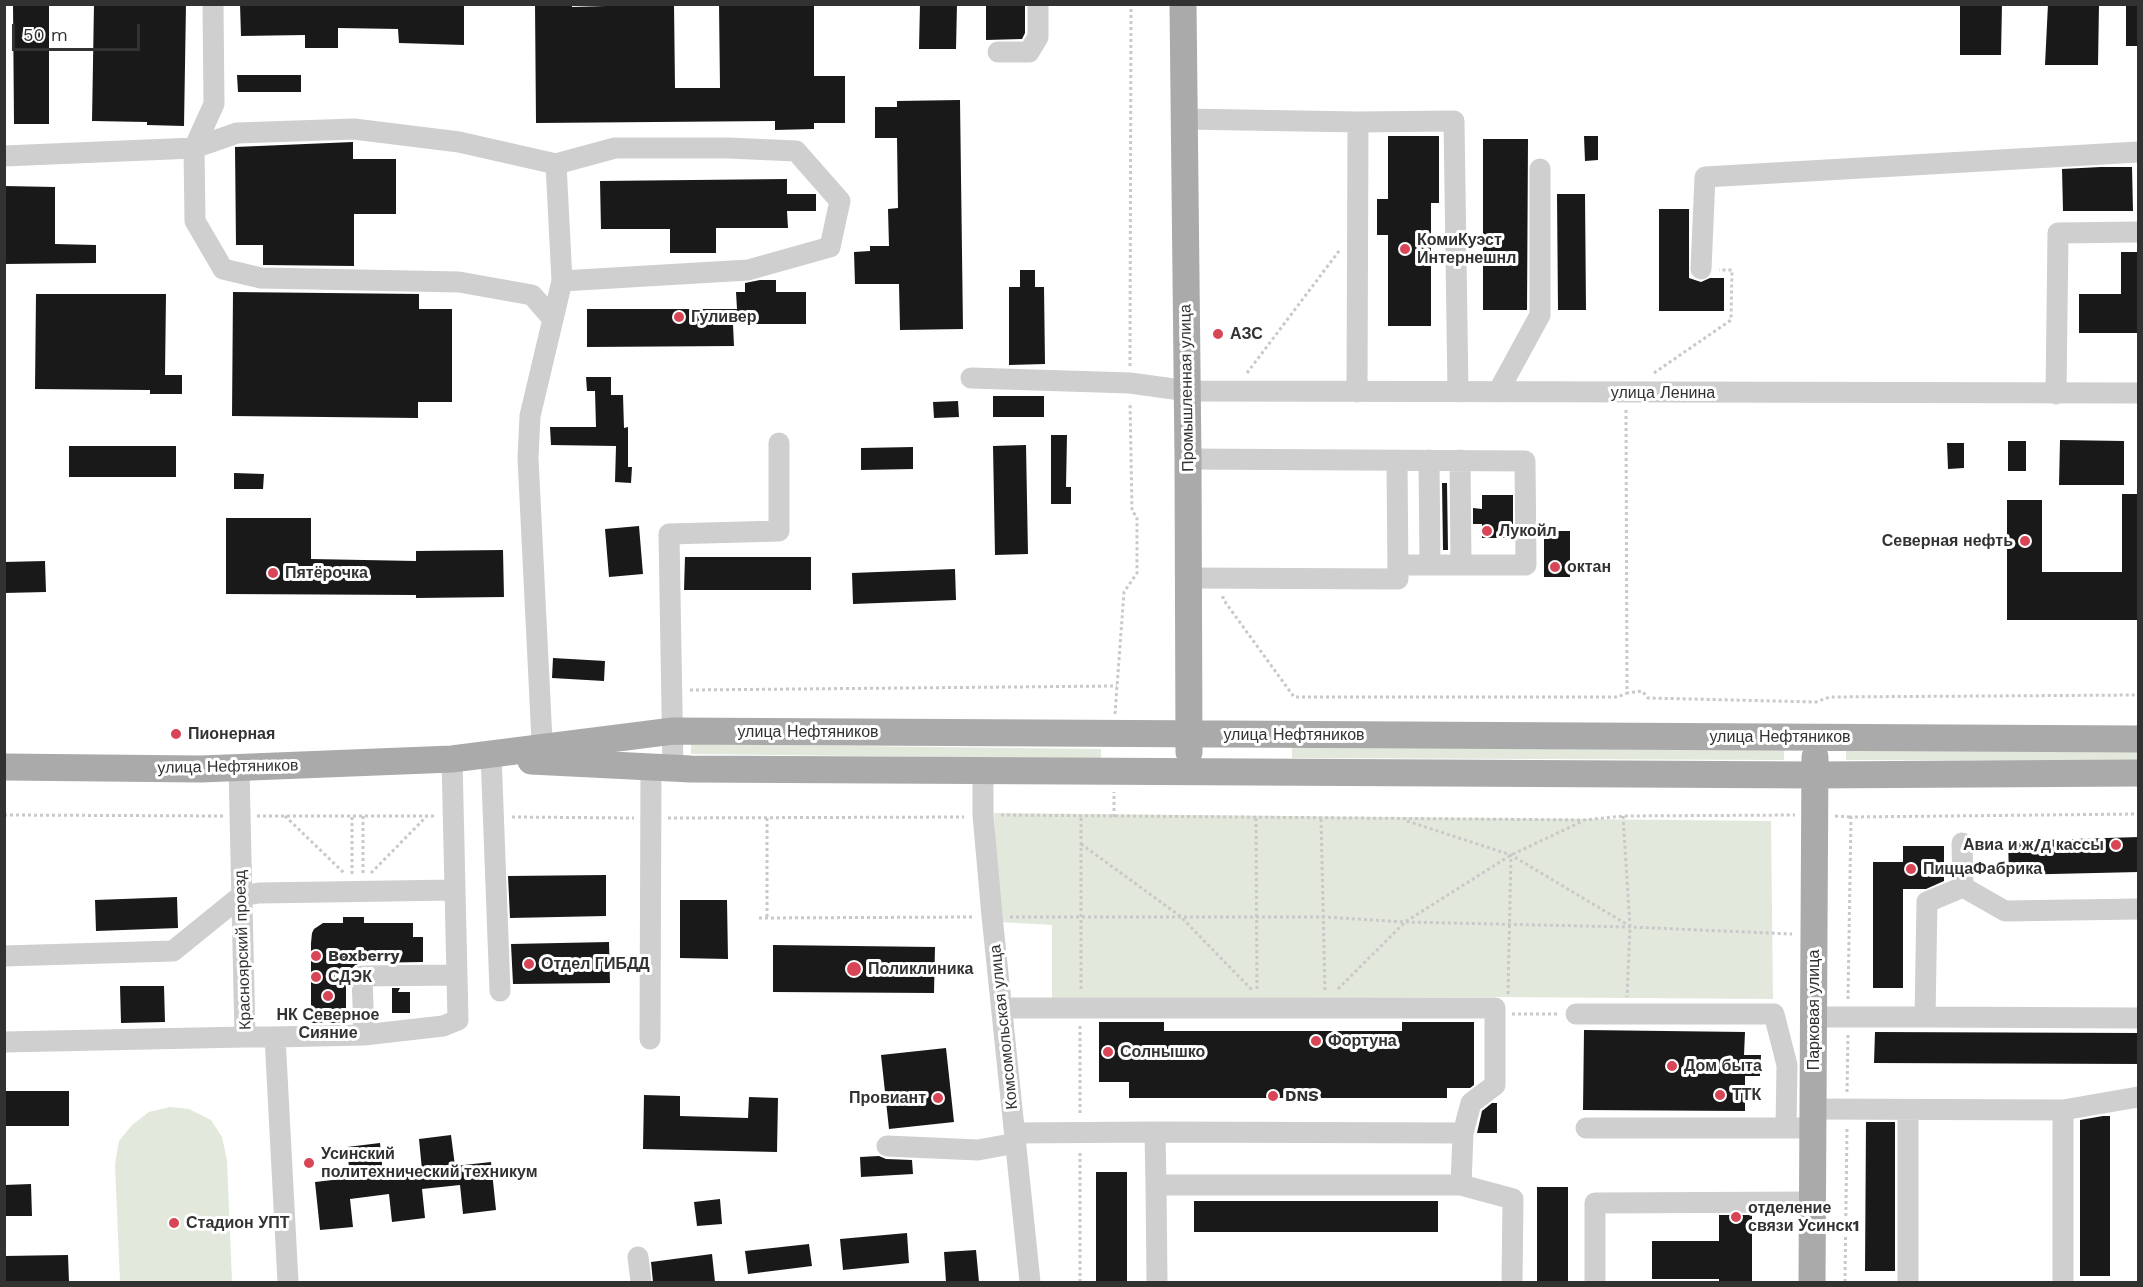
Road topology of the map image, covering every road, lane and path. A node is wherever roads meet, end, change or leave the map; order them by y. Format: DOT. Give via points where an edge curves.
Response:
graph roads {
  1 [pos="213,4"];
  2 [pos="1038,4"];
  3 [pos="1131,4"];
  4 [pos="1183,4"];
  5 [pos="999,52"];
  6 [pos="1184,119"];
  7 [pos="1358,122"];
  8 [pos="194,148"];
  9 [pos="2139,152"];
  10 [pos="4,156"];
  11 [pos="556,164"];
  12 [pos="1540,169"];
  13 [pos="2139,232"];
  14 [pos="1358,234"];
  15 [pos="1701,269"];
  16 [pos="562,281"];
  17 [pos="553,319"];
  18 [pos="971,378"];
  19 [pos="1130,383"];
  20 [pos="1188,391"];
  21 [pos="1234,391"];
  22 [pos="1357,392"];
  23 [pos="1458,392"];
  24 [pos="1498,392"];
  25 [pos="1626,393"];
  26 [pos="2139,393"];
  27 [pos="2056,394"];
  28 [pos="779,442"];
  29 [pos="1188,459"];
  30 [pos="1396,460"];
  31 [pos="1429,460"];
  32 [pos="1460,460"];
  33 [pos="1398,565"];
  34 [pos="1430,565"];
  35 [pos="1461,565"];
  36 [pos="1189,578"];
  37 [pos="1223,578"];
  38 [pos="1117,686"];
  39 [pos="672,691"];
  40 [pos="1627,693"];
  41 [pos="2139,695"];
  42 [pos="672,731"];
  43 [pos="1115,734"];
  44 [pos="1189,734"];
  45 [pos="1815,738"];
  46 [pos="2139,739"];
  47 [pos="543,755"];
  48 [pos="491,757"];
  49 [pos="452,759"];
  50 [pos="4,767"];
  51 [pos="239,768"];
  52 [pos="662,768"];
  53 [pos="983,770"];
  54 [pos="1114,771"];
  55 [pos="1189,771"];
  56 [pos="2139,773"];
  57 [pos="1815,775"];
  58 [pos="2139,814"];
  59 [pos="4,815"];
  60 [pos="983,815"];
  61 [pos="1814,815"];
  62 [pos="240,816"];
  63 [pos="285,816"];
  64 [pos="352,816"];
  65 [pos="363,816"];
  66 [pos="427,816"];
  67 [pos="453,816"];
  68 [pos="1623,816"];
  69 [pos="493,817"];
  70 [pos="766,817"];
  71 [pos="1081,817"];
  72 [pos="1114,817"];
  73 [pos="1851,817"];
  74 [pos="652,818"];
  75 [pos="1256,818"];
  76 [pos="1321,819"];
  77 [pos="1403,819"];
  78 [pos="1584,820"];
  79 [pos="1962,843"];
  80 [pos="1081,844"];
  81 [pos="1511,855"];
  82 [pos="1963,886"];
  83 [pos="455,890"];
  84 [pos="241,896"];
  85 [pos="2139,909"];
  86 [pos="992,916"];
  87 [pos="1180,916"];
  88 [pos="1257,917"];
  89 [pos="1324,917"];
  90 [pos="759,918"];
  91 [pos="766,918"];
  92 [pos="1082,918"];
  93 [pos="1405,922"];
  94 [pos="1630,927"];
  95 [pos="1814,935"];
  96 [pos="4,956"];
  97 [pos="457,975"];
  98 [pos="500,991"];
  99 [pos="1321,1005"];
  100 [pos="1003,1008"];
  101 [pos="1080,1008"];
  102 [pos="1626,1013"];
  103 [pos="1501,1014"];
  104 [pos="1576,1014"];
  105 [pos="1814,1017"];
  106 [pos="1925,1017"];
  107 [pos="1848,1018"];
  108 [pos="2139,1018"];
  109 [pos="364,1035"];
  110 [pos="245,1037"];
  111 [pos="275,1037"];
  112 [pos="651,1039"];
  113 [pos="4,1042"];
  114 [pos="2139,1097"];
  115 [pos="1847,1110"];
  116 [pos="2063,1110"];
  117 [pos="1908,1111"];
  118 [pos="1813,1119"];
  119 [pos="1586,1128"];
  120 [pos="1785,1128"];
  121 [pos="1080,1132"];
  122 [pos="1155,1132"];
  123 [pos="1463,1133"];
  124 [pos="1016,1138"];
  125 [pos="887,1146"];
  126 [pos="1156,1185"];
  127 [pos="1461,1185"];
  128 [pos="1813,1202"];
  129 [pos="638,1257"];
  130 [pos="288,1282"];
  131 [pos="641,1282"];
  132 [pos="1030,1282"];
  133 [pos="1080,1282"];
  134 [pos="1157,1282"];
  135 [pos="1512,1282"];
  136 [pos="1594,1282"];
  137 [pos="1812,1282"];
  138 [pos="1845,1282"];
  139 [pos="1908,1282"];
  140 [pos="2063,1282"];
  1 -- 8 [label="street" via="214,104"];
  2 -- 5 [label="street" via="1038,37 1029,52"];
  3 -- 19 [label="path"];
  4 -- 6 [label="main road, Промышленная улица"];
  6 -- 7 [label="street"];
  6 -- 20 [label="main road, Промышленная улица"];
  7 -- 14 [label="street"];
  7 -- 23 [label="street" via="1454,121"];
  8 -- 10 [label="street"];
  8 -- 11 [label="street" via="237,132 354,129 459,142"];
  8 -- 17 [label="street" via="195,221 223,269 261,278 459,282 531,295"];
  9 -- 15 [label="street" via="1706,177"];
  11 -- 16 [label="street"];
  11 -- 16 [label="street" via="615,148 796,151 840,201 830,247 748,270"];
  12 -- 24 [label="street" via="1540,315"];
  13 -- 27 [label="street" via="2058,233"];
  14 -- 21 [label="path" via="1332,258"];
  14 -- 22 [label="street"];
  15 -- 25 [label="path" via="1732,270 1731,320"];
  16 -- 17 [label="street"];
  17 -- 47 [label="street" via="531,416 528,458"];
  18 -- 19 [label="street, улица Ленина"];
  19 -- 20 [label="street, улица Ленина"];
  19 -- 38 [label="path" via="1137,573 1124,592"];
  20 -- 21 [label="street, улица Ленина"];
  20 -- 29 [label="main road, Промышленная улица"];
  21 -- 22 [label="street, улица Ленина"];
  22 -- 23 [label="street, улица Ленина"];
  23 -- 24 [label="street, улица Ленина"];
  24 -- 25 [label="street, улица Ленина"];
  25 -- 27 [label="street, улица Ленина"];
  25 -- 40 [label="path"];
  26 -- 27 [label="street, улица Ленина"];
  28 -- 39 [label="street" via="779,531 669,534"];
  29 -- 30 [label="street"];
  29 -- 36 [label="main road, Промышленная улица"];
  30 -- 31 [label="street"];
  30 -- 33 [label="street"];
  31 -- 32 [label="street"];
  31 -- 34 [label="street"];
  32 -- 35 [label="street"];
  32 -- 35 [label="street" via="1525,461 1526,540 1526,565"];
  33 -- 34 [label="street"];
  33 -- 37 [label="street" via="1398,579"];
  34 -- 35 [label="street"];
  36 -- 37 [label="street"];
  36 -- 44 [label="main road, Промышленная улица"];
  37 -- 40 [label="path" via="1223,599 1294,697 1618,697"];
  38 -- 39 [label="path"];
  38 -- 43 [label="path"];
  39 -- 42 [label="street"];
  40 -- 41 [label="path" via="1642,691 1648,698 1815,702 1830,697"];
  42 -- 43 [label="main road, улица Нефтяников"];
  42 -- 47 [label="main road, улица Нефтяников"];
  42 -- 52 [label="street"];
  43 -- 44 [label="main road, улица Нефтяников"];
  44 -- 45 [label="main road, улица Нефтяников"];
  44 -- 55 [label="main road, Промышленная улица"];
  45 -- 46 [label="main road, улица Нефтяников"];
  45 -- 57 [label="main road, Парковая улица"];
  47 -- 48 [label="main road, улица Нефтяников"];
  47 -- 52 [label="main road, улица Нефтяников"];
  48 -- 49 [label="main road, улица Нефтяников"];
  48 -- 69 [label="street"];
  49 -- 51 [label="main road, улица Нефтяников"];
  49 -- 67 [label="street"];
  50 -- 51 [label="main road, улица Нефтяников"];
  51 -- 62 [label="street, Красноярский проезд"];
  52 -- 53 [label="main road, улица Нефтяников"];
  52 -- 74 [label="street"];
  53 -- 54 [label="main road, улица Нефтяников"];
  53 -- 60 [label="street, Комсомольская улица"];
  54 -- 55 [label="main road, улица Нефтяников"];
  54 -- 72 [label="path"];
  55 -- 57 [label="main road, улица Нефтяников"];
  56 -- 57 [label="main road, улица Нефтяников"];
  57 -- 61 [label="main road, Парковая улица"];
  58 -- 73 [label="path"];
  59 -- 62 [label="path"];
  60 -- 70 [label="path"];
  60 -- 71 [label="path"];
  60 -- 86 [label="street, Комсомольская улица"];
  61 -- 68 [label="path"];
  61 -- 73 [label="path"];
  61 -- 95 [label="main road, Парковая улица"];
  62 -- 63 [label="path"];
  62 -- 84 [label="street, Красноярский проезд"];
  63 -- 64 [label="path"];
  63 -- 64 [label="path" via="352,881"];
  64 -- 65 [label="path"];
  65 -- 66 [label="path"];
  65 -- 66 [label="path" via="363,881"];
  66 -- 67 [label="path"];
  67 -- 83 [label="street"];
  68 -- 78 [label="path"];
  68 -- 94 [label="path"];
  69 -- 74 [label="path"];
  69 -- 98 [label="street"];
  70 -- 74 [label="path"];
  70 -- 91 [label="path"];
  71 -- 72 [label="path"];
  71 -- 80 [label="path"];
  72 -- 75 [label="path"];
  73 -- 107 [label="path"];
  74 -- 112 [label="street"];
  75 -- 76 [label="path"];
  75 -- 88 [label="path"];
  76 -- 77 [label="path"];
  76 -- 89 [label="path"];
  77 -- 78 [label="path"];
  77 -- 81 [label="path"];
  78 -- 81 [label="path"];
  79 -- 82 [label="street"];
  80 -- 87 [label="path"];
  80 -- 92 [label="path"];
  81 -- 93 [label="path"];
  81 -- 94 [label="path"];
  81 -- 103 [label="path"];
  82 -- 85 [label="street" via="2005,911"];
  82 -- 106 [label="street" via="1927,902"];
  83 -- 84 [label="street"];
  83 -- 97 [label="street"];
  84 -- 96 [label="street" via="173,951"];
  84 -- 110 [label="street, Красноярский проезд"];
  86 -- 91 [label="path"];
  86 -- 92 [label="path"];
  86 -- 100 [label="street, Комсомольская улица"];
  87 -- 88 [label="path"];
  87 -- 88 [label="path" via="1257,995"];
  87 -- 92 [label="path"];
  88 -- 89 [label="path"];
  89 -- 93 [label="path"];
  89 -- 99 [label="path"];
  90 -- 91 [label="path"];
  92 -- 101 [label="path"];
  93 -- 94 [label="path"];
  93 -- 99 [label="path"];
  94 -- 95 [label="path"];
  94 -- 102 [label="path"];
  95 -- 105 [label="main road, Парковая улица"];
  97 -- 109 [label="street" via="458,1020 443,1026"];
  97 -- 109 [label="street" via="362,976"];
  99 -- 101 [label="street"];
  99 -- 103 [label="street" via="1495,1008"];
  100 -- 101 [label="street"];
  100 -- 124 [label="street, Комсомольская улица"];
  101 -- 121 [label="path"];
  102 -- 104 [label="street"];
  102 -- 120 [label="street" via="1774,1014 1786,1065"];
  103 -- 104 [label="path"];
  103 -- 123 [label="street" via="1495,1085 1471,1103"];
  105 -- 107 [label="street"];
  105 -- 118 [label="main road, Парковая улица"];
  106 -- 107 [label="street"];
  106 -- 108 [label="street"];
  107 -- 115 [label="path"];
  109 -- 111 [label="street"];
  110 -- 111 [label="street, Красноярский проезд"];
  110 -- 113 [label="street"];
  111 -- 130 [label="street, Красноярский проезд"];
  114 -- 116 [label="street"];
  115 -- 117 [label="street"];
  115 -- 118 [label="street"];
  115 -- 138 [label="path"];
  116 -- 117 [label="street"];
  116 -- 140 [label="street"];
  117 -- 139 [label="street"];
  118 -- 120 [label="street"];
  118 -- 128 [label="main road, Парковая улица"];
  119 -- 120 [label="street"];
  121 -- 122 [label="street"];
  121 -- 124 [label="street"];
  121 -- 133 [label="path"];
  122 -- 123 [label="street"];
  122 -- 126 [label="street"];
  123 -- 127 [label="street"];
  124 -- 125 [label="street" via="978,1150"];
  124 -- 132 [label="street, Комсомольская улица"];
  126 -- 127 [label="street"];
  126 -- 134 [label="street"];
  127 -- 135 [label="street" via="1513,1199"];
  128 -- 136 [label="street" via="1595,1203"];
  128 -- 137 [label="main road, Парковая улица"];
  129 -- 131 [label="street"];
}
